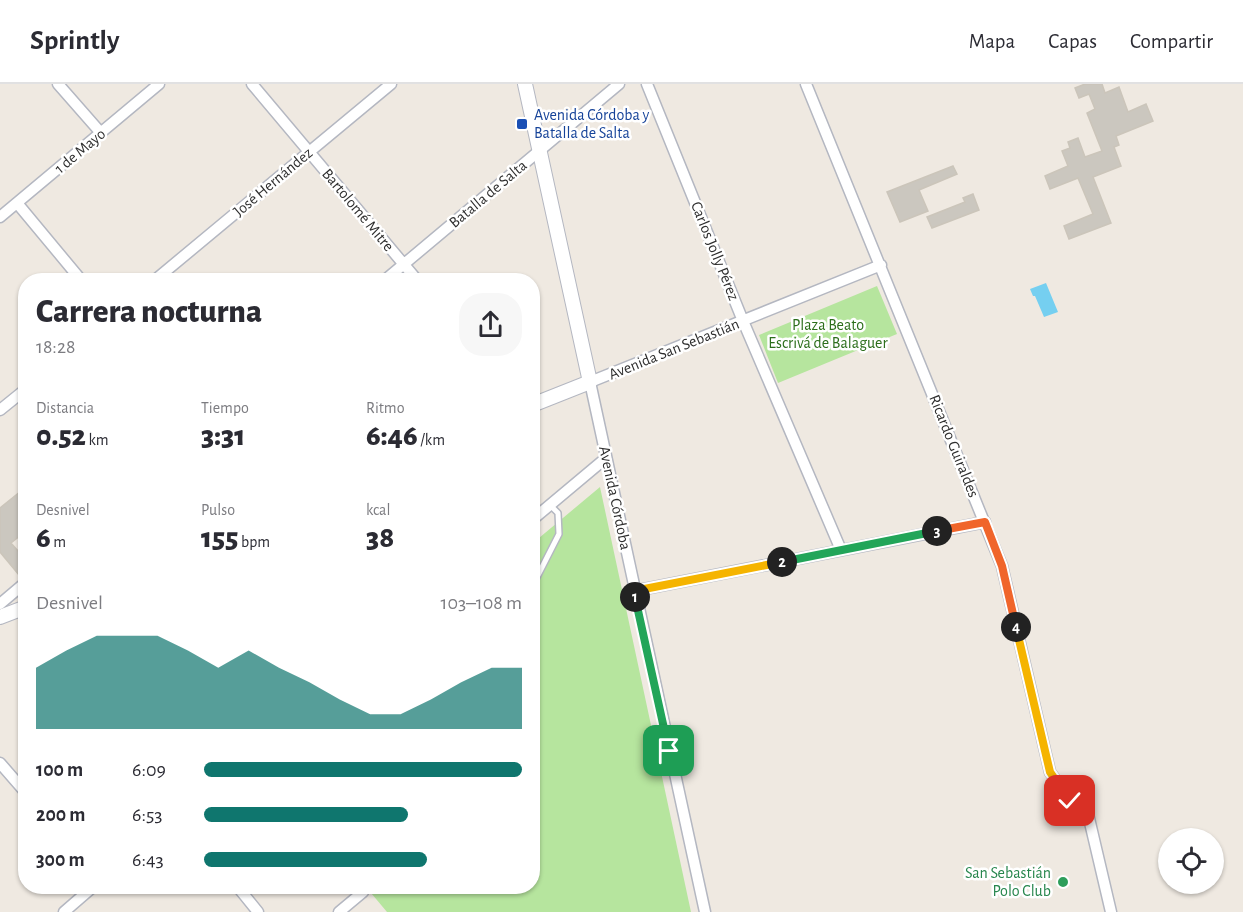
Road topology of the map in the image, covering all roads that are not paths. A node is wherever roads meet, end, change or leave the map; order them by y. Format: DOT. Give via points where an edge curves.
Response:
graph roads {
  1 [pos="58,84"];
  2 [pos="159,84"];
  3 [pos="252,84"];
  4 [pos="391,84"];
  5 [pos="525,84"];
  6 [pos="619,84"];
  7 [pos="647,84"];
  8 [pos="806,84"];
  9 [pos="100,133"];
  10 [pos="539,151"];
  11 [pos="309,152"];
  12 [pos="17,203"];
  13 [pos="0,217"];
  14 [pos="404,265"];
  15 [pos="881,266"];
  16 [pos="75,273"];
  17 [pos="163,273"];
  18 [pos="394,273"];
  19 [pos="411,273"];
  20 [pos="743,321"];
  21 [pos="590,382"];
  22 [pos="18,395"];
  23 [pos="540,402"];
  24 [pos="0,410"];
  25 [pos="606,458"];
  26 [pos="550,506"];
  27 [pos="540,514"];
  28 [pos="985,522"];
  29 [pos="841,550"];
  30 [pos="540,571"];
  31 [pos="18,589"];
  32 [pos="634,591"];
  33 [pos="0,604"];
  34 [pos="18,610"];
  35 [pos="0,617"];
  36 [pos="0,763"];
  37 [pos="18,784"];
  38 [pos="85,894"];
  39 [pos="243,894"];
  40 [pos="361,894"];
  41 [pos="64,912"];
  42 [pos="258,912"];
  43 [pos="339,912"];
  44 [pos="705,912"];
  45 [pos="1111,912"];
  1 -- 9 [label="street"];
  2 -- 9 [label="street, 1 de Mayo"];
  3 -- 11 [label="street, Bartolomé Mitre"];
  4 -- 11 [label="street, José Hernández"];
  5 -- 10 [label="street, Avenida Córdoba"];
  6 -- 10 [label="street, Batalla de Salta"];
  7 -- 20 [label="street, Carlos Jolly Pérez"];
  8 -- 15 [label="street, Ricardo Guiraldes"];
  9 -- 12 [label="street, 1 de Mayo"];
  10 -- 14 [label="street, Batalla de Salta"];
  10 -- 21 [label="street, Avenida Córdoba"];
  11 -- 14 [label="street, Bartolomé Mitre"];
  11 -- 17 [label="street, José Hernández"];
  12 -- 13 [label="street, 1 de Mayo"];
  12 -- 16 [label="street"];
  14 -- 18 [label="street, Batalla de Salta"];
  14 -- 19 [label="street, Bartolomé Mitre"];
  15 -- 20 [label="street, Avenida San Sebastián"];
  15 -- 28 [label="street, Ricardo Guiraldes"];
  20 -- 21 [label="street, Avenida San Sebastián"];
  20 -- 29 [label="street, Carlos Jolly Pérez"];
  21 -- 23 [label="street, Avenida San Sebastián"];
  21 -- 25 [label="street, Avenida Córdoba"];
  22 -- 24 [label="street"];
  25 -- 26 [label="street"];
  25 -- 32 [label="street, Avenida Córdoba"];
  26 -- 27 [label="street"];
  26 -- 30 [label="lane" via="558,513 559,534"];
  28 -- 29 [label="street"];
  28 -- 45 [label="street, Ricardo Guiraldes" via="1002,566 1050,772 1070,801 1088,814"];
  29 -- 32 [label="street"];
  31 -- 33 [label="street"];
  32 -- 44 [label="street, Avenida Córdoba"];
  34 -- 35 [label="street"];
  36 -- 37 [label="street"];
  38 -- 41 [label="street"];
  39 -- 42 [label="street"];
  40 -- 43 [label="street"];
}
